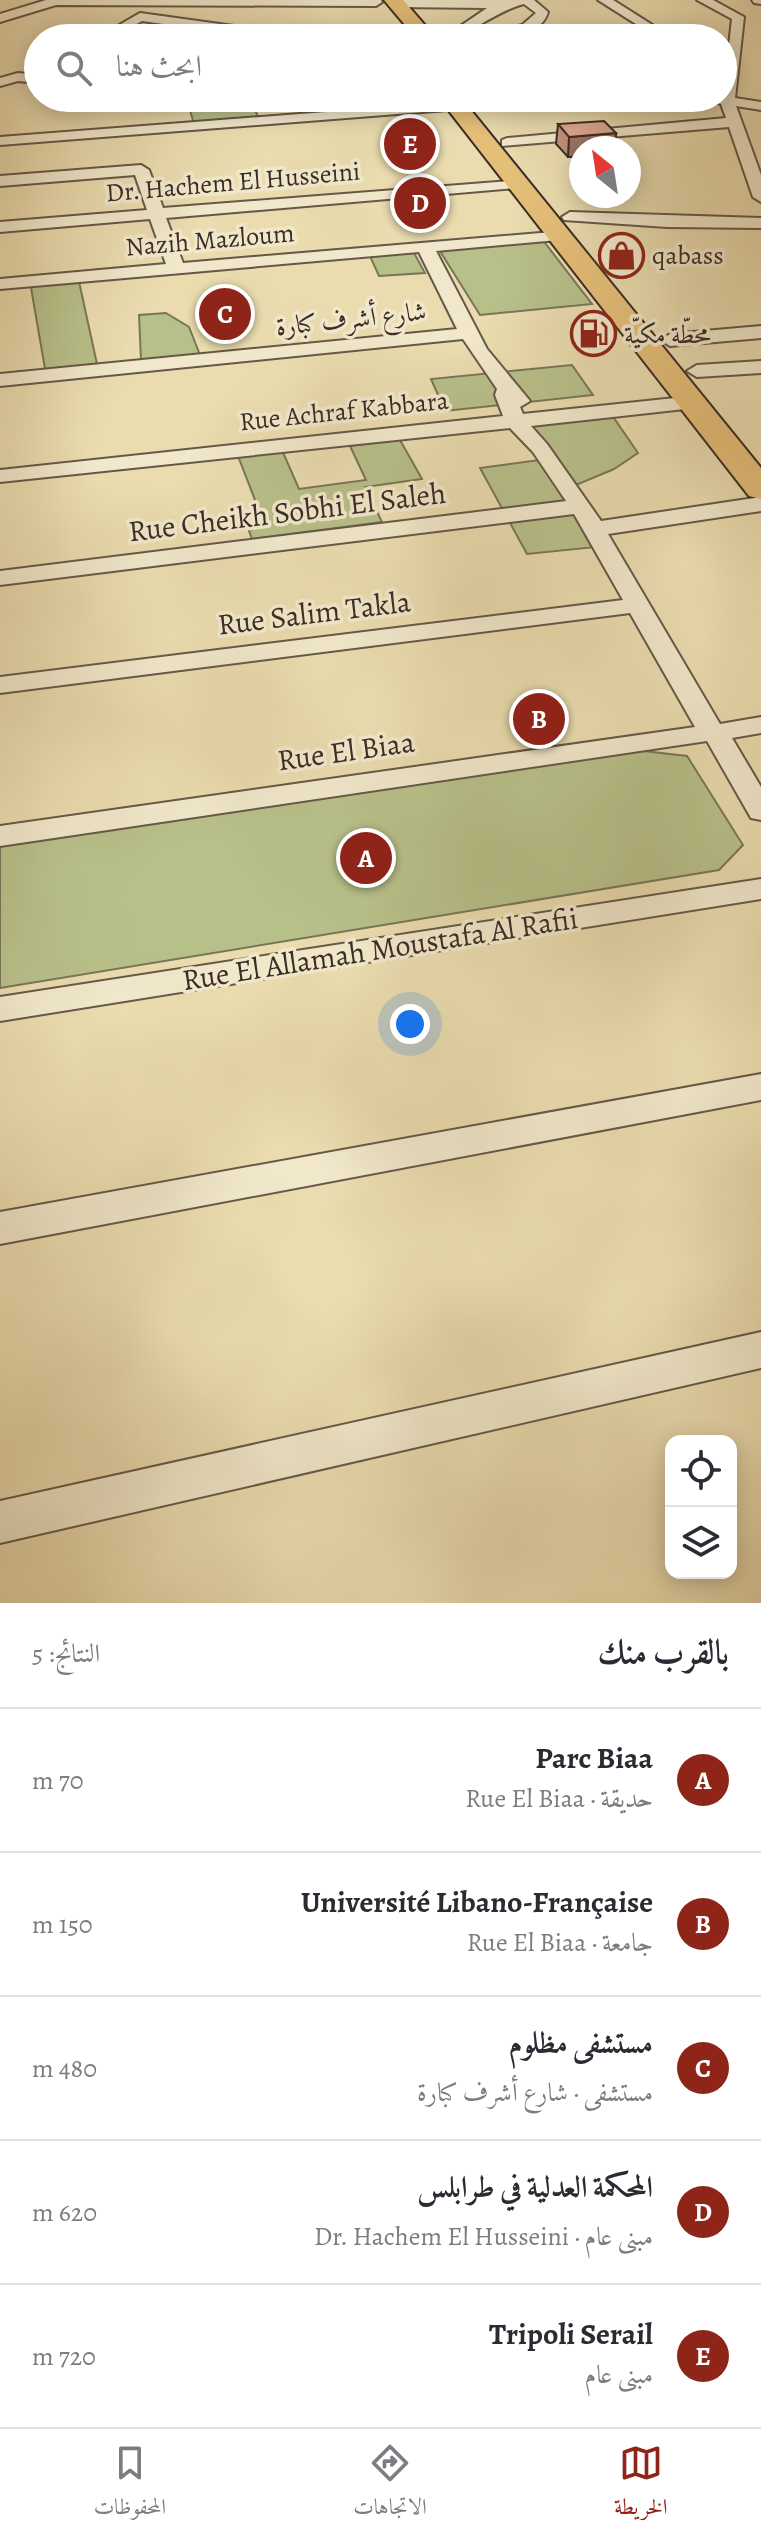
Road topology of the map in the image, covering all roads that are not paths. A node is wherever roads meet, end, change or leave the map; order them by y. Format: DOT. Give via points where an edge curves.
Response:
graph roads {
  1 [pos="526,0"];
  2 [pos="605,0"];
  3 [pos="612,0"];
  4 [pos="703,0"];
  5 [pos="10,1"];
  6 [pos="384,1"];
  7 [pos="45,2"];
  8 [pos="216,2"];
  9 [pos="504,3"];
  10 [pos="140,17"];
  11 [pos="738,17"];
  12 [pos="0,18"];
  13 [pos="756,21"];
  14 [pos="179,23"];
  15 [pos="128,24"];
  16 [pos="188,24"];
  17 [pos="395,24"];
  18 [pos="410,24"];
  19 [pos="467,24"];
  20 [pos="532,24"];
  21 [pos="644,24"];
  22 [pos="736,24"];
  23 [pos="24,79"];
  24 [pos="2,80"];
  25 [pos="24,92"];
  26 [pos="0,93"];
  27 [pos="737,102"];
  28 [pos="761,106"];
  29 [pos="389,112"];
  30 [pos="469,112"];
  31 [pos="474,112"];
  32 [pos="732,112"];
  33 [pos="739,127"];
  34 [pos="0,141"];
  35 [pos="507,143"];
  36 [pos="135,150"];
  37 [pos="755,165"];
  38 [pos="0,181"];
  39 [pos="517,183"];
  40 [pos="761,197"];
  41 [pos="157,215"];
  42 [pos="761,223"];
  43 [pos="564,226"];
  44 [pos="0,227"];
  45 [pos="425,246"];
  46 [pos="177,270"];
  47 [pos="0,284"];
  48 [pos="761,332"];
  49 [pos="468,333"];
  50 [pos="670,340"];
  51 [pos="761,367"];
  52 [pos="0,380"];
  53 [pos="693,389"];
  54 [pos="519,410"];
  55 [pos="761,453"];
  56 [pos="0,467"];
  57 [pos="0,476"];
  58 [pos="761,489"];
  59 [pos="761,504"];
  60 [pos="581,506"];
  61 [pos="595,529"];
  62 [pos="0,578"];
  63 [pos="637,605"];
  64 [pos="0,685"];
  65 [pos="761,725"];
  66 [pos="713,732"];
  67 [pos="761,811"];
  68 [pos="0,836"];
  69 [pos="761,889"];
  70 [pos="0,1009"];
  71 [pos="761,1087"];
  72 [pos="0,1228"];
  73 [pos="761,1350"];
  74 [pos="0,1522"];
  1 -- 9 [label="street"];
  1 -- 20 [label="street" via="542,12"];
  2 -- 3 [label="street"];
  2 -- 21 [label="street"];
  4 -- 11 [label="street"];
  5 -- 7 [label="street"];
  6 -- 8 [label="street"];
  6 -- 9 [label="street"];
  6 -- 17 [label="highway"];
  6 -- 18 [label="highway"];
  7 -- 8 [label="street"];
  7 -- 10 [label="street"];
  7 -- 12 [label="street"];
  8 -- 14 [label="street"];
  9 -- 19 [label="street"];
  10 -- 14 [label="street"];
  10 -- 15 [label="street"];
  11 -- 13 [label="street"];
  11 -- 22 [label="street"];
  14 -- 16 [label="street"];
  23 -- 24 [label="street"];
  25 -- 26 [label="street"];
  27 -- 28 [label="street"];
  29 -- 36 [label="street"];
  30 -- 39 [label="highway"];
  31 -- 35 [label="highway"];
  32 -- 33 [label="street"];
  33 -- 35 [label="street"];
  33 -- 37 [label="street"];
  34 -- 36 [label="street"];
  35 -- 43 [label="highway"];
  36 -- 38 [label="street"];
  36 -- 41 [label="street"];
  37 -- 40 [label="street"];
  39 -- 41 [label="street, Dr. Hachem El Husseini"];
  39 -- 43 [label="highway"];
  41 -- 44 [label="street, Dr. Hachem El Husseini"];
  41 -- 46 [label="street"];
  42 -- 43 [label="street, Nazih Mazloum" via="618,217"];
  43 -- 45 [label="street, Nazih Mazloum"];
  43 -- 50 [label="highway"];
  43 -- 53 [label="highway"];
  45 -- 46 [label="street, Nazih Mazloum"];
  45 -- 49 [label="street"];
  46 -- 47 [label="street, Nazih Mazloum"];
  48 -- 50 [label="street"];
  49 -- 52 [label="street, شارع أشرف كبارة"];
  49 -- 54 [label="street"];
  50 -- 53 [label="highway"];
  51 -- 53 [label="street, Rue Achraf Kabbara"];
  53 -- 54 [label="street, Rue Achraf Kabbara"];
  53 -- 55 [label="highway"];
  53 -- 58 [label="highway"];
  54 -- 56 [label="street, Rue Achraf Kabbara"];
  54 -- 57 [label="street, Rue Achraf Kabbara"];
  54 -- 60 [label="street"];
  59 -- 61 [label="street"];
  60 -- 61 [label="street"];
  60 -- 62 [label="street, Rue Cheikh Sobhi El Saleh"];
  61 -- 63 [label="street"];
  63 -- 64 [label="street, Rue Salim Takla"];
  63 -- 66 [label="street"];
  65 -- 66 [label="street, Rue El Biaa"];
  66 -- 67 [label="street"];
  66 -- 68 [label="street, Rue El Biaa"];
  69 -- 70 [label="street, Rue El Allamah Moustafa Al Rafii"];
  71 -- 72 [label="street"];
  73 -- 74 [label="street"];
}
